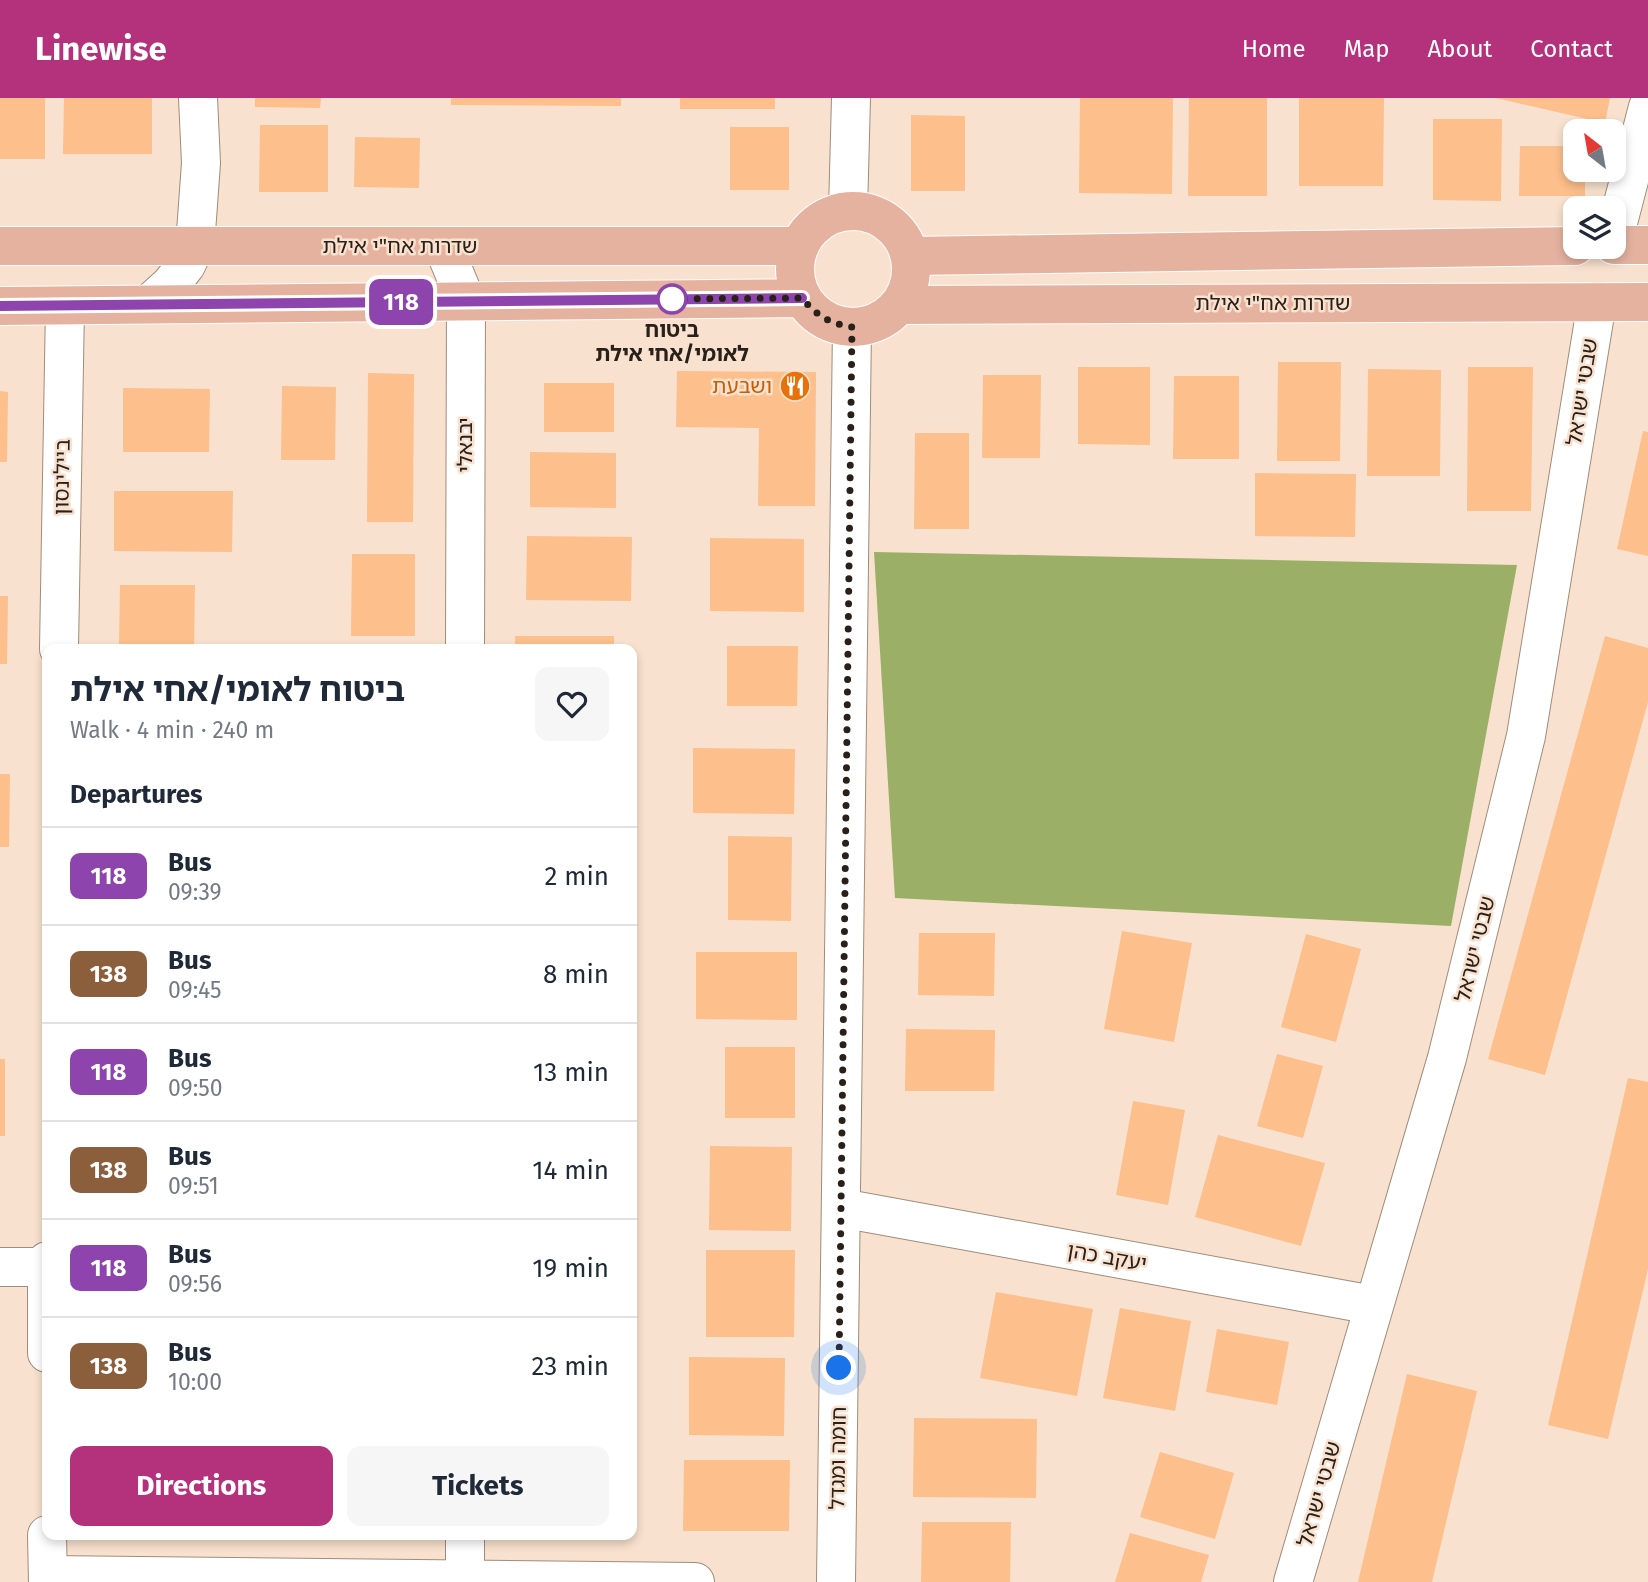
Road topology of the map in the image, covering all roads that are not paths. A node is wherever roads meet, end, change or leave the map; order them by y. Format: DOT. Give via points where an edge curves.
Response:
graph roads {
  1 [pos="198,98"];
  2 [pos="851,98"];
  3 [pos="1648,107"];
  4 [pos="1625,196"];
  5 [pos="848,211"];
  6 [pos="1626,245"];
  7 [pos="1648,245"];
  8 [pos="195,246"];
  9 [pos="443,246"];
  10 [pos="800,246"];
  11 [pos="1563,246"];
  12 [pos="0,247"];
  13 [pos="910,256"];
  14 [pos="802,298"];
  15 [pos="466,301"];
  16 [pos="1597,302"];
  17 [pos="1648,302"];
  18 [pos="149,304"];
  19 [pos="899,305"];
  20 [pos="0,306"];
  21 [pos="65,306"];
  22 [pos="852,327"];
  23 [pos="59,644"];
  24 [pos="465,644"];
  25 [pos="841,1208"];
  26 [pos="0,1267"];
  27 [pos="42,1267"];
  28 [pos="1373,1306"];
  29 [pos="47,1540"];
  30 [pos="465,1540"];
  31 [pos="48,1579"];
  32 [pos="465,1580"];
  33 [pos="695,1582"];
  34 [pos="836,1582"];
  35 [pos="1293,1582"];
  1 -- 8 [label="street" via="201,163"];
  2 -- 5 [label="street"];
  3 -- 4 [label="street"];
  5 -- 10 [label="main road" via="819,221"];
  5 -- 13 [label="main road" via="865,212 888,222 905,240"];
  6 -- 7 [label="main road"];
  8 -- 9 [label="main road, שדרות אח\"י אילת"];
  8 -- 12 [label="main road, שדרות אח\"י אילת"];
  8 -- 18 [label="street" via="178,274"];
  9 -- 10 [label="main road, שדרות אח\"י אילת"];
  9 -- 15 [label="street, יבנאלי"];
  10 -- 14 [label="main road" via="794,272"];
  11 -- 13 [label="main road"];
  13 -- 19 [label="main road" via="912,273"];
  14 -- 15 [label="main road"];
  14 -- 22 [label="main road" via="832,324"];
  15 -- 18 [label="main road"];
  15 -- 24 [label="street, יבנאלי"];
  16 -- 17 [label="main road, שדרות אח\"י אילת"];
  16 -- 19 [label="main road, שדרות אח\"י אילת"];
  16 -- 28 [label="street, שבטי ישראל" via="1526,736 1447,1058"];
  18 -- 21 [label="main road"];
  19 -- 22 [label="main road" via="870,325"];
  20 -- 21 [label="main road"];
  21 -- 23 [label="street, ביילינסון"];
  22 -- 25 [label="street, חומה ומגדל"];
  25 -- 28 [label="street, יעקב כהן"];
  25 -- 34 [label="street, חומה ומגדל"];
  26 -- 27 [label="street"];
  28 -- 35 [label="street, שבטי ישראל"];
  29 -- 31 [label="street"];
  30 -- 32 [label="street"];
  31 -- 32 [label="street"];
  32 -- 33 [label="street"];
}
